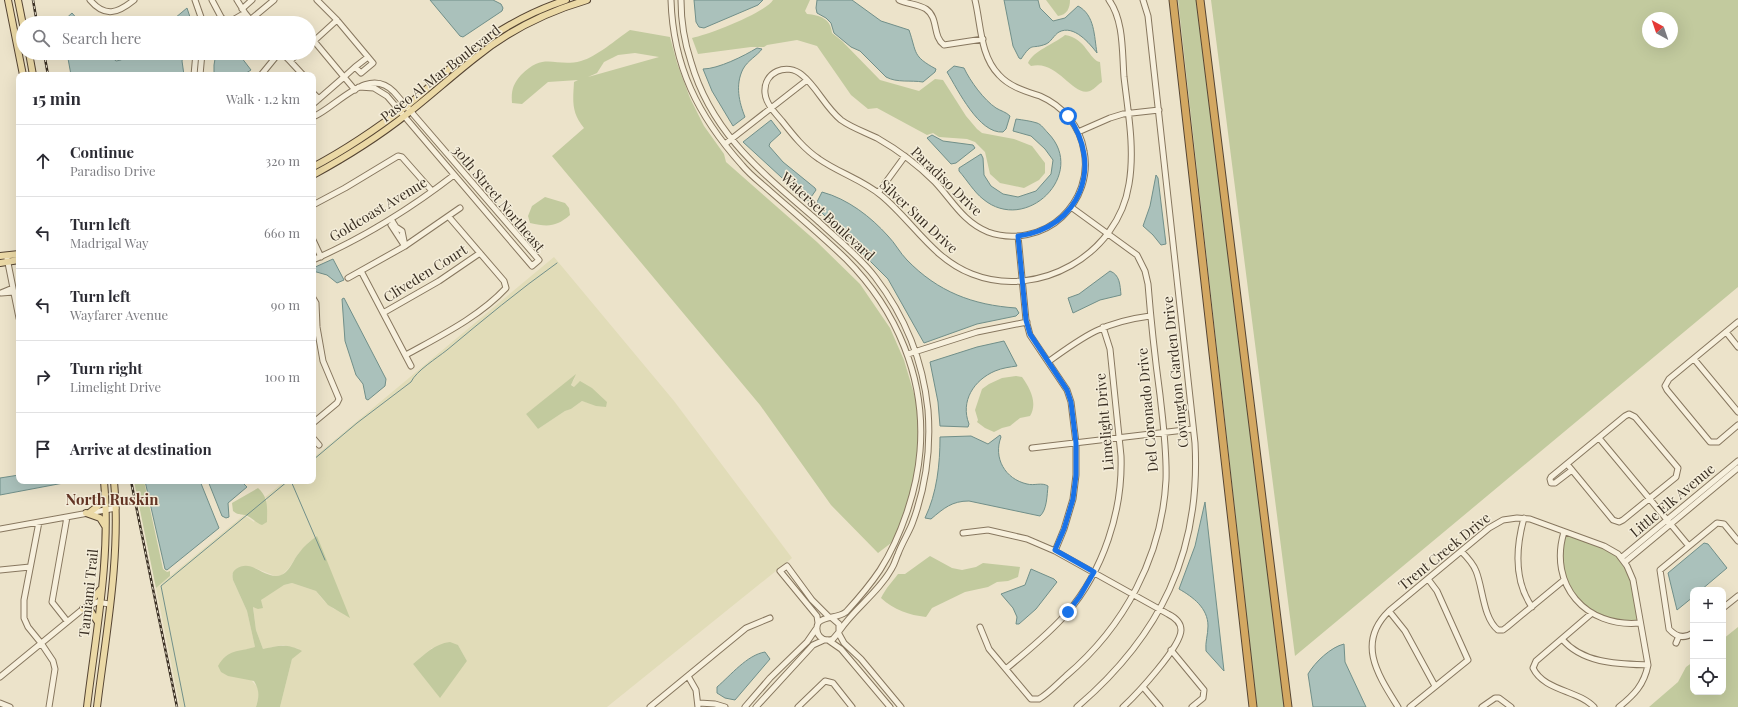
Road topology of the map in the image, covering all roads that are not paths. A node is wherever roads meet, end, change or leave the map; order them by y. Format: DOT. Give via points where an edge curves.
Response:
graph roads {
  1 [pos="8,0"];
  2 [pos="18,0"];
  3 [pos="90,0"];
  4 [pos="134,0"];
  5 [pos="195,0"];
  6 [pos="212,0"];
  7 [pos="237,0"];
  8 [pos="252,0"];
  9 [pos="274,0"];
  10 [pos="317,0"];
  11 [pos="566,0"];
  12 [pos="587,0"];
  13 [pos="671,0"];
  14 [pos="680,0"];
  15 [pos="899,0"];
  16 [pos="975,0"];
  17 [pos="1109,0"];
  18 [pos="1143,0"];
  19 [pos="1173,0"];
  20 [pos="1200,0"];
  21 [pos="244,11"];
  22 [pos="21,16"];
  23 [pos="200,16"];
  24 [pos="220,16"];
  25 [pos="238,16"];
  26 [pos="247,16"];
  27 [pos="257,16"];
  28 [pos="337,20"];
  29 [pos="13,26"];
  30 [pos="16,26"];
  31 [pos="316,39"];
  32 [pos="983,39"];
  33 [pos="16,41"];
  34 [pos="316,43"];
  35 [pos="368,57"];
  36 [pos="20,60"];
  37 [pos="30,60"];
  38 [pos="195,60"];
  39 [pos="200,60"];
  40 [pos="274,60"];
  41 [pos="290,61"];
  42 [pos="355,67"];
  43 [pos="22,72"];
  44 [pos="32,72"];
  45 [pos="194,72"];
  46 [pos="200,72"];
  47 [pos="264,72"];
  48 [pos="300,72"];
  49 [pos="344,77"];
  50 [pos="807,80"];
  51 [pos="357,89"];
  52 [pos="316,96"];
  53 [pos="319,99"];
  54 [pos="316,102"];
  55 [pos="406,106"];
  56 [pos="772,108"];
  57 [pos="1159,110"];
  58 [pos="400,111"];
  59 [pos="411,112"];
  60 [pos="1128,113"];
  61 [pos="316,114"];
  62 [pos="404,117"];
  63 [pos="1078,132"];
  64 [pos="731,140"];
  65 [pos="725,144"];
  66 [pos="905,156"];
  67 [pos="316,165"];
  68 [pos="316,173"];
  69 [pos="454,175"];
  70 [pos="432,191"];
  71 [pos="878,193"];
  72 [pos="316,203"];
  73 [pos="1071,207"];
  74 [pos="460,208"];
  75 [pos="448,217"];
  76 [pos="390,220"];
  77 [pos="1108,234"];
  78 [pos="1018,236"];
  79 [pos="316,246"];
  80 [pos="405,246"];
  81 [pos="480,253"];
  82 [pos="16,254"];
  83 [pos="3,256"];
  84 [pos="321,257"];
  85 [pos="316,259"];
  86 [pos="16,261"];
  87 [pos="0,263"];
  88 [pos="8,263"];
  89 [pos="361,271"];
  90 [pos="348,278"];
  91 [pos="1023,281"];
  92 [pos="13,290"];
  93 [pos="0,292"];
  94 [pos="316,303"];
  95 [pos="16,304"];
  96 [pos="384,313"];
  97 [pos="1150,316"];
  98 [pos="1027,322"];
  99 [pos="1738,322"];
  100 [pos="1104,327"];
  101 [pos="1726,332"];
  102 [pos="1738,347"];
  103 [pos="916,352"];
  104 [pos="908,354"];
  105 [pos="406,355"];
  106 [pos="1694,359"];
  107 [pos="1048,362"];
  108 [pos="411,366"];
  109 [pos="1738,412"];
  110 [pos="316,421"];
  111 [pos="1738,425"];
  112 [pos="1193,429"];
  113 [pos="1164,434"];
  114 [pos="1120,438"];
  115 [pos="1599,438"];
  116 [pos="316,442"];
  117 [pos="1076,443"];
  118 [pos="319,445"];
  119 [pos="1032,448"];
  120 [pos="1738,461"];
  121 [pos="1567,464"];
  122 [pos="1738,468"];
  123 [pos="1572,470"];
  124 [pos="104,484"];
  125 [pos="114,484"];
  126 [pos="105,496"];
  127 [pos="1650,499"];
  128 [pos="116,508"];
  129 [pos="106,509"];
  130 [pos="88,513"];
  131 [pos="67,517"];
  132 [pos="1524,518"];
  133 [pos="39,522"];
  134 [pos="1669,522"];
  135 [pos="0,529"];
  136 [pos="106,529"];
  137 [pos="1564,532"];
  138 [pos="962,533"];
  139 [pos="1738,541"];
  140 [pos="1688,545"];
  141 [pos="1055,550"];
  142 [pos="1461,551"];
  143 [pos="1623,560"];
  144 [pos="30,567"];
  145 [pos="0,570"];
  146 [pos="1094,572"];
  147 [pos="1428,579"];
  148 [pos="1564,580"];
  149 [pos="102,587"];
  150 [pos="1133,595"];
  151 [pos="1738,596"];
  152 [pos="100,603"];
  153 [pos="109,604"];
  154 [pos="1532,606"];
  155 [pos="1726,606"];
  156 [pos="85,607"];
  157 [pos="1160,609"];
  158 [pos="1389,611"];
  159 [pos="1592,613"];
  160 [pos="770,618"];
  161 [pos="830,618"];
  162 [pos="67,621"];
  163 [pos="98,622"];
  164 [pos="1640,624"];
  165 [pos="818,625"];
  166 [pos="980,627"];
  167 [pos="839,632"];
  168 [pos="1690,635"];
  169 [pos="1679,636"];
  170 [pos="1562,639"];
  171 [pos="826,640"];
  172 [pos="41,643"];
  173 [pos="1676,643"];
  174 [pos="1171,650"];
  175 [pos="1648,665"];
  176 [pos="1006,669"];
  177 [pos="688,676"];
  178 [pos="0,677"];
  179 [pos="1143,686"];
  180 [pos="1435,686"];
  181 [pos="0,703"];
  182 [pos="699,705"];
  183 [pos="10,707"];
  184 [pos="49,707"];
  185 [pos="87,707"];
  186 [pos="97,707"];
  187 [pos="650,707"];
  188 [pos="725,707"];
  189 [pos="745,707"];
  190 [pos="756,707"];
  191 [pos="798,707"];
  192 [pos="852,707"];
  193 [pos="890,707"];
  194 [pos="901,707"];
  195 [pos="1077,707"];
  196 [pos="1123,707"];
  197 [pos="1160,707"];
  198 [pos="1192,707"];
  199 [pos="1253,707"];
  200 [pos="1288,707"];
  201 [pos="1398,707"];
  202 [pos="1410,707"];
  203 [pos="1482,707"];
  204 [pos="1511,707"];
  205 [pos="1594,707"];
  206 [pos="1619,707"];
  1 -- 29 [label="main road"];
  2 -- 22 [label="main road"];
  3 -- 4 [label="street" via="100,10 110,12 122,9"];
  5 -- 23 [label="street"];
  6 -- 24 [label="street"];
  7 -- 21 [label="street"];
  8 -- 21 [label="street"];
  9 -- 27 [label="street"];
  10 -- 28 [label="street"];
  11 -- 55 [label="main road, Paseo Al Mar Boulevard" via="517,20 492,36"];
  12 -- 59 [label="main road, Paseo Al Mar Boulevard" via="548,13 496,42"];
  13 -- 65 [label="street, Waterset Boulevard" via="671,17 679,60 686,81 709,124"];
  14 -- 64 [label="street, Waterset Boulevard" via="682,30 698,86"];
  15 -- 32 [label="street" via="926,9 933,15 938,38 944,45"];
  16 -- 32 [label="street, Paradiso Drive"];
  17 -- 60 [label="street, Silver Sun Drive" via="1118,23"];
  18 -- 57 [label="street, Covington Garden Drive" via="1148,16"];
  19 -- 199 [label="highway"];
  20 -- 200 [label="highway"];
  21 -- 25 [label="street"];
  21 -- 26 [label="street"];
  28 -- 31 [label="street"];
  28 -- 35 [label="street"];
  29 -- 30 [label="main road"];
  29 -- 33 [label="main road"];
  32 -- 63 [label="street, Paradiso Drive" via="989,60 998,75 1016,88 1055,103 1068,116"];
  34 -- 49 [label="street"];
  35 -- 42 [label="street"];
  35 -- 42 [label="street" via="373,63 364,72"];
  36 -- 43 [label="main road"];
  37 -- 44 [label="main road"];
  38 -- 45 [label="street"];
  39 -- 46 [label="street"];
  40 -- 47 [label="street"];
  41 -- 48 [label="street"];
  42 -- 49 [label="street"];
  49 -- 51 [label="street"];
  49 -- 53 [label="street"];
  50 -- 56 [label="street"];
  50 -- 56 [label="street, Paradiso Drive" via="792,69 777,71 767,80 765,86 766,98"];
  50 -- 66 [label="street, Paradiso Drive" via="839,119"];
  51 -- 55 [label="street, 30th Street Northeast" via="366,83 385,84"];
  51 -- 58 [label="street, 30th Street Northeast" via="374,88 381,91"];
  51 -- 61 [label="street, 30th Street Northeast"];
  52 -- 53 [label="street"];
  53 -- 54 [label="street"];
  55 -- 58 [label="main road, Paseo Al Mar Boulevard"];
  55 -- 59 [label="street, 30th Street Northeast"];
  56 -- 64 [label="street"];
  56 -- 71 [label="street, Silver Sun Drive" via="795,138 818,159"];
  57 -- 60 [label="street"];
  57 -- 112 [label="street, Covington Garden Drive"];
  58 -- 62 [label="street, 30th Street Northeast"];
  58 -- 67 [label="main road, Paseo Al Mar Boulevard" via="365,136"];
  59 -- 62 [label="main road, Paseo Al Mar Boulevard"];
  59 -- 69 [label="street, 30th Street Northeast" via="539,260 532,266"];
  60 -- 63 [label="street"];
  60 -- 77 [label="street, Silver Sun Drive" via="1129,183 1120,213"];
  62 -- 68 [label="main road, Paseo Al Mar Boulevard" via="373,140"];
  62 -- 69 [label="street, 30th Street Northeast"];
  63 -- 73 [label="street, Paradiso Drive" via="1084,151 1085,176 1081,191"];
  64 -- 65 [label="street"];
  64 -- 103 [label="street, Waterset Boulevard" via="752,163 863,264 893,303"];
  65 -- 104 [label="street, Waterset Boulevard" via="743,166 846,259 866,281 887,311"];
  66 -- 71 [label="street"];
  66 -- 78 [label="street, Paradiso Drive" via="938,186 968,221 997,235"];
  69 -- 70 [label="street, Goldcoast Avenue"];
  70 -- 72 [label="street" via="402,156 398,156"];
  70 -- 76 [label="street, Goldcoast Avenue"];
  71 -- 91 [label="street, Silver Sun Drive" via="899,211 933,249 956,266 988,279"];
  73 -- 77 [label="street, Del Coronado Drive"];
  73 -- 78 [label="street, Paradiso Drive" via="1049,227 1030,235"];
  74 -- 75 [label="street"];
  75 -- 80 [label="street"];
  75 -- 81 [label="street"];
  76 -- 80 [label="street"];
  76 -- 84 [label="street, Goldcoast Avenue"];
  77 -- 91 [label="street, Silver Sun Drive" via="1091,252 1069,267"];
  77 -- 97 [label="street, Del Coronado Drive" via="1131,250 1142,263 1148,284"];
  78 -- 91 [label="street"];
  79 -- 84 [label="street"];
  80 -- 89 [label="street"];
  81 -- 96 [label="street, Cliveden Court" via="439,281"];
  81 -- 105 [label="street" via="504,281 506,288 464,321"];
  82 -- 83 [label="main road"];
  83 -- 88 [label="street"];
  84 -- 85 [label="street, Goldcoast Avenue"];
  86 -- 88 [label="main road"];
  87 -- 88 [label="main road"];
  88 -- 92 [label="street"];
  89 -- 90 [label="street"];
  89 -- 96 [label="street"];
  91 -- 98 [label="street"];
  92 -- 93 [label="street"];
  92 -- 95 [label="street"];
  94 -- 110 [label="street" via="323,361 339,399 337,404"];
  96 -- 105 [label="street"];
  97 -- 100 [label="street" via="1131,318"];
  97 -- 113 [label="street, Del Coronado Drive"];
  98 -- 103 [label="street" via="978,332"];
  98 -- 107 [label="street" via="1030,334"];
  99 -- 101 [label="street"];
  100 -- 107 [label="street" via="1089,333"];
  100 -- 114 [label="street, Limelight Drive" via="1110,349"];
  101 -- 102 [label="street"];
  101 -- 106 [label="street"];
  103 -- 104 [label="street"];
  103 -- 167 [label="street, Waterset Boulevard" via="926,392 930,430 928,461 919,502 892,568"];
  104 -- 161 [label="street, Waterset Boulevard" via="918,397 920,426 919,462 911,499 880,569 846,612"];
  105 -- 108 [label="street"];
  106 -- 109 [label="street"];
  106 -- 111 [label="street" via="1669,379 1666,390 1710,442 1718,442"];
  107 -- 117 [label="street" via="1067,390"];
  112 -- 113 [label="street"];
  112 -- 157 [label="street, Covington Garden Drive" via="1196,464 1191,520 1180,562"];
  113 -- 114 [label="street"];
  113 -- 150 [label="street, Del Coronado Drive" via="1166,479 1160,521 1151,552"];
  114 -- 117 [label="street"];
  114 -- 146 [label="street, Limelight Drive" via="1121,472 1115,515 1103,554"];
  115 -- 121 [label="street"];
  115 -- 127 [label="street"];
  115 -- 127 [label="street" via="1625,416 1632,415 1678,468 1676,477"];
  116 -- 118 [label="street"];
  117 -- 119 [label="street"];
  117 -- 141 [label="street" via="1073,499"];
  120 -- 134 [label="street, Little Elk Avenue"];
  121 -- 123 [label="street"];
  121 -- 123 [label="street" via="1550,478 1551,483 1555,483"];
  122 -- 134 [label="street, Little Elk Avenue"];
  123 -- 127 [label="street" via="1616,521 1623,520"];
  124 -- 126 [label="main road, Tamiami Trail"];
  125 -- 128 [label="main road, Tamiami Trail"];
  126 -- 129 [label="main road, Tamiami Trail"];
  126 -- 130 [label="main road" via="100,506"];
  127 -- 134 [label="street"];
  128 -- 129 [label="street"];
  128 -- 153 [label="main road, Tamiami Trail"];
  129 -- 130 [label="street"];
  129 -- 136 [label="main road, Tamiami Trail"];
  130 -- 131 [label="street"];
  130 -- 136 [label="main road" via="100,518"];
  131 -- 133 [label="street"];
  131 -- 162 [label="street" via="52,602"];
  132 -- 137 [label="street, Trent Creek Drive"];
  132 -- 142 [label="street, Trent Creek Drive" via="1509,518 1497,522"];
  132 -- 154 [label="street" via="1519,539 1518,566 1522,586"];
  133 -- 135 [label="street"];
  133 -- 144 [label="street"];
  134 -- 140 [label="street"];
  134 -- 143 [label="street, Little Elk Avenue"];
  136 -- 149 [label="main road, Tamiami Trail"];
  137 -- 143 [label="street, Trent Creek Drive" via="1612,550"];
  137 -- 148 [label="street" via="1560,555"];
  138 -- 141 [label="street" via="988,530 1027,539"];
  139 -- 140 [label="street" via="1724,524 1718,522"];
  140 -- 169 [label="street" via="1659,572 1668,626"];
  141 -- 146 [label="street"];
  142 -- 147 [label="street, Trent Creek Drive"];
  142 -- 154 [label="street" via="1475,568 1485,606 1495,628 1503,630"];
  143 -- 164 [label="street" via="1633,580"];
  144 -- 145 [label="street"];
  144 -- 172 [label="street" via="24,600 24,618"];
  146 -- 150 [label="street"];
  146 -- 176 [label="street, Limelight Drive" via="1062,619"];
  147 -- 158 [label="street, Trent Creek Drive"];
  147 -- 180 [label="street" via="1437,591 1468,660"];
  148 -- 154 [label="street"];
  148 -- 159 [label="street" via="1574,597"];
  149 -- 152 [label="main road, Tamiami Trail"];
  149 -- 156 [label="main road"];
  150 -- 157 [label="street"];
  150 -- 176 [label="street, Del Coronado Drive" via="1095,649 1039,700 1031,699"];
  151 -- 155 [label="street"];
  152 -- 153 [label="street"];
  152 -- 156 [label="street"];
  152 -- 163 [label="main road, Tamiami Trail"];
  153 -- 186 [label="main road, Tamiami Trail"];
  156 -- 162 [label="street"];
  156 -- 163 [label="main road"];
  157 -- 174 [label="street" via="1181,625 1180,635"];
  157 -- 195 [label="street, Covington Garden Drive" via="1124,662"];
  158 -- 180 [label="street" via="1405,631"];
  158 -- 201 [label="street, Trent Creek Drive" via="1380,620 1374,632 1371,651 1376,669"];
  159 -- 164 [label="street" via="1616,623"];
  159 -- 170 [label="street"];
  160 -- 177 [label="street" via="746,628"];
  161 -- 165 [label="street" via="823,619"];
  161 -- 165 [label="street" via="812,600 787,566 780,571 816,616"];
  161 -- 167 [label="street" via="839,624"];
  162 -- 172 [label="street"];
  163 -- 185 [label="main road, Tamiami Trail"];
  164 -- 175 [label="street"];
  165 -- 171 [label="street" via="819,636"];
  165 -- 189 [label="street" via="807,642"];
  166 -- 176 [label="street, Del Coronado Drive" via="989,649"];
  167 -- 171 [label="street" via="835,638"];
  167 -- 194 [label="street" via="844,643 861,659"];
  168 -- 169 [label="street"];
  169 -- 173 [label="street"];
  170 -- 175 [label="street" via="1573,649 1603,662"];
  170 -- 205 [label="street" via="1536,661 1533,668 1551,685 1589,702"];
  171 -- 190 [label="street" via="813,645"];
  171 -- 193 [label="street" via="841,648"];
  172 -- 178 [label="street"];
  172 -- 184 [label="street" via="53,661 55,669"];
  174 -- 179 [label="street"];
  174 -- 198 [label="street" via="1204,690 1203,698"];
  175 -- 206 [label="street" via="1644,682"];
  177 -- 182 [label="street" via="695,686"];
  177 -- 187 [label="street"];
  179 -- 196 [label="street"];
  179 -- 197 [label="street"];
  180 -- 202 [label="street"];
  181 -- 183 [label="street"];
  182 -- 188 [label="street" via="715,704"];
  191 -- 192 [label="street" via="825,681 833,683"];
  203 -- 204 [label="street" via="1495,698"];
}
